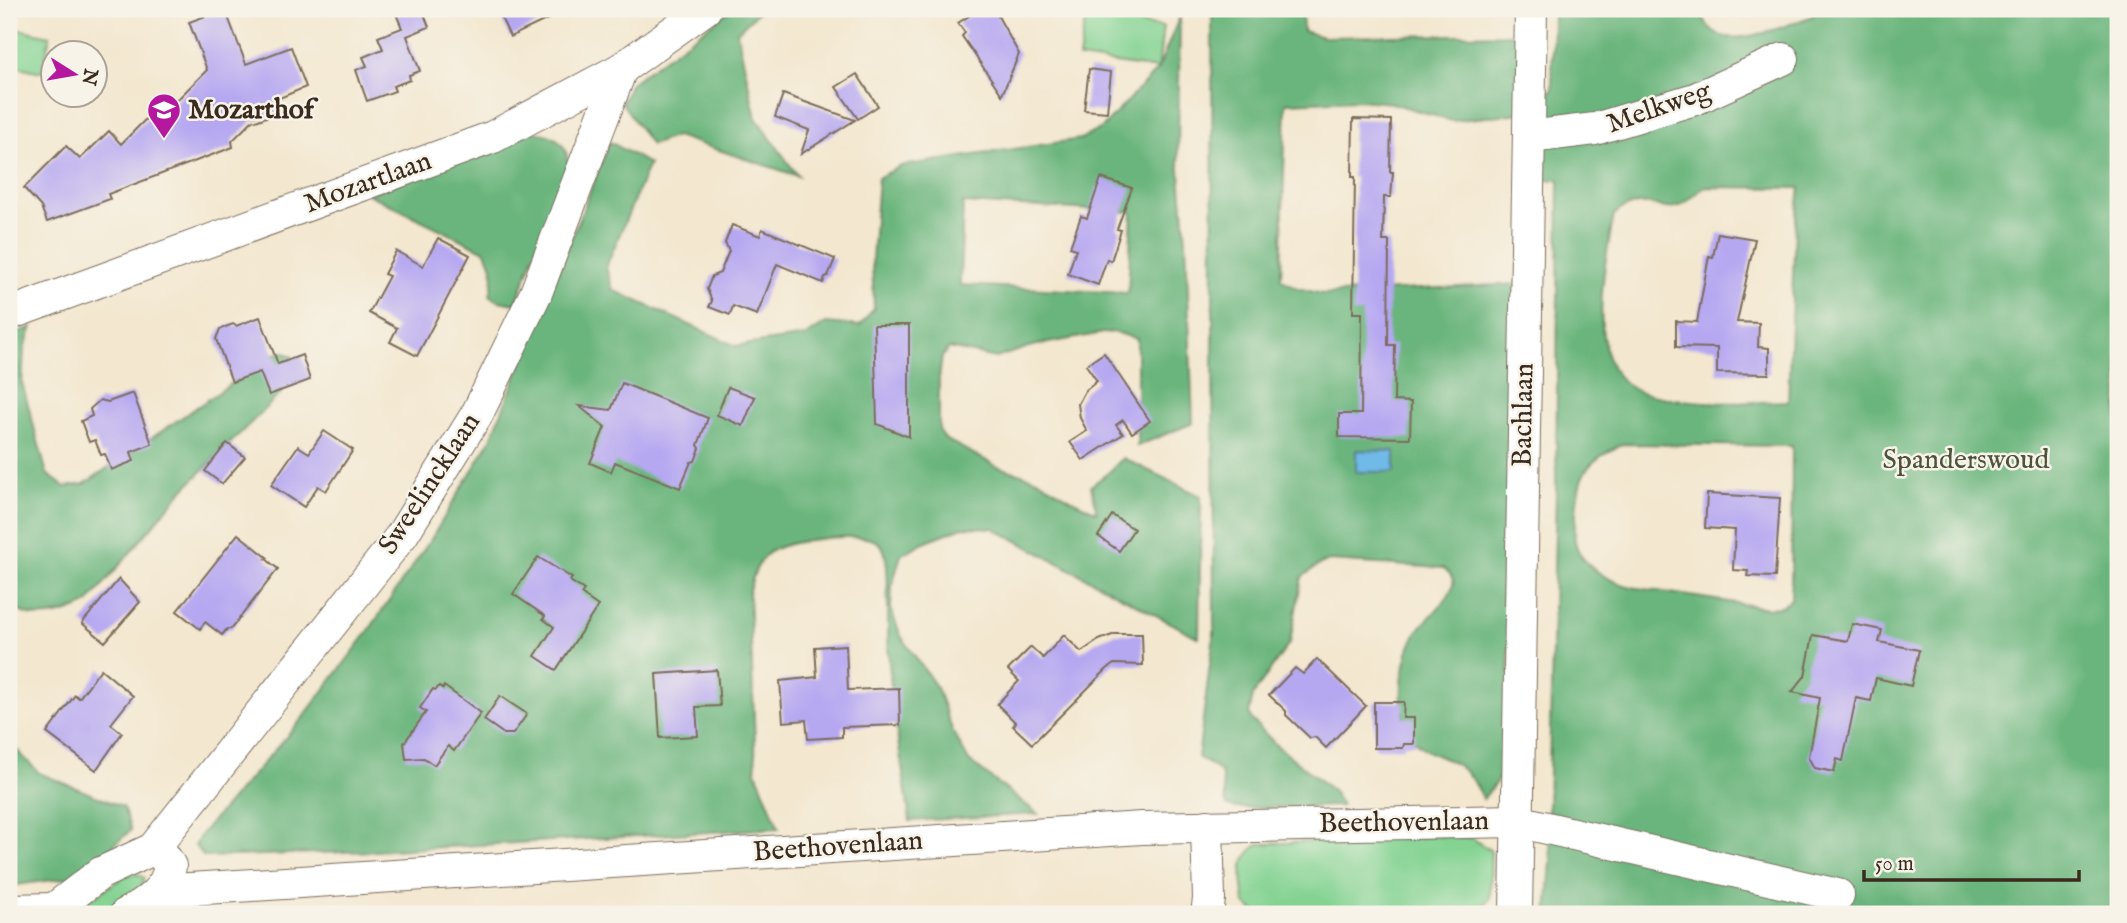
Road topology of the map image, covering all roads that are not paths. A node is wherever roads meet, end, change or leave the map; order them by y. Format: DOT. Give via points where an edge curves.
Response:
graph roads {
  1 [pos="705,9"];
  2 [pos="1531,9"];
  3 [pos="1783,59"];
  4 [pos="621,69"];
  5 [pos="1529,137"];
  6 [pos="9,314"];
  7 [pos="1517,821"];
  8 [pos="1207,826"];
  9 [pos="153,849"];
  10 [pos="159,891"];
  11 [pos="1838,895"];
  12 [pos="9,910"];
  13 [pos="53,912"];
  14 [pos="126,914"];
  15 [pos="1207,914"];
  16 [pos="1516,914"];
  1 -- 4 [label="street, Mozartlaan"];
  2 -- 5 [label="street, Bachlaan"];
  3 -- 5 [label="street, Melkweg" via="1695,99 1595,129"];
  4 -- 6 [label="street, Mozartlaan" via="493,137"];
  4 -- 9 [label="street, Sweelincklaan" via="536,293 477,414 402,535"];
  5 -- 7 [label="street, Bachlaan"];
  7 -- 8 [label="street, Beethovenlaan"];
  7 -- 11 [label="street, Beethovenlaan"];
  7 -- 16 [label="street, Beethovenlaan"];
  8 -- 10 [label="street, Beethovenlaan"];
  8 -- 15 [label="street"];
  9 -- 10 [label="street" via="170,866"];
  9 -- 13 [label="street, Sweelincklaan" via="101,873"];
  10 -- 14 [label="street"];
  12 -- 13 [label="street"];
}
